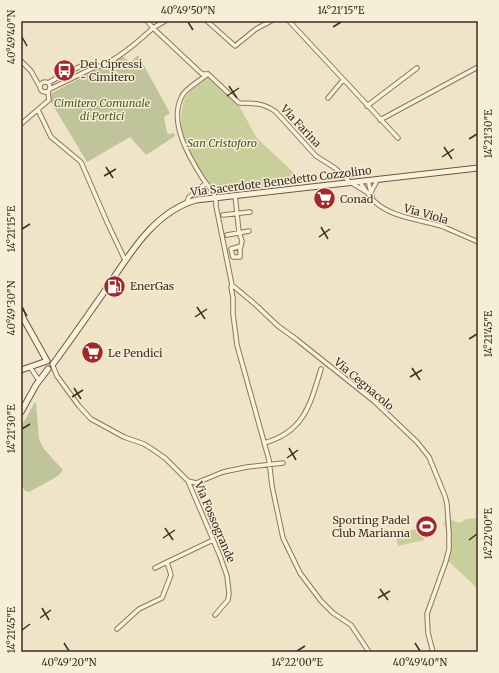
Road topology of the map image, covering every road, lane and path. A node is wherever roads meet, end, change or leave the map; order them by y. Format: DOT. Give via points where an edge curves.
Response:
graph roads {
  1 [pos="147,21"];
  2 [pos="165,21"];
  3 [pos="207,21"];
  4 [pos="271,21"];
  5 [pos="289,21"];
  6 [pos="153,28"];
  7 [pos="21,62"];
  8 [pos="95,67"];
  9 [pos="478,67"];
  10 [pos="417,68"];
  11 [pos="208,74"];
  12 [pos="35,77"];
  13 [pos="343,80"];
  14 [pos="43,83"];
  15 [pos="48,83"];
  16 [pos="40,87"];
  17 [pos="49,91"];
  18 [pos="43,92"];
  19 [pos="328,98"];
  20 [pos="48,101"];
  21 [pos="368,106"];
  22 [pos="38,110"];
  23 [pos="380,120"];
  24 [pos="21,124"];
  25 [pos="398,138"];
  26 [pos="478,168"];
  27 [pos="378,179"];
  28 [pos="368,180"];
  29 [pos="359,181"];
  30 [pos="350,182"];
  31 [pos="206,183"];
  32 [pos="369,193"];
  33 [pos="235,195"];
  34 [pos="217,198"];
  35 [pos="187,202"];
  36 [pos="250,212"];
  37 [pos="237,213"];
  38 [pos="223,215"];
  39 [pos="249,231"];
  40 [pos="239,232"];
  41 [pos="227,235"];
  42 [pos="478,242"];
  43 [pos="241,246"];
  44 [pos="125,260"];
  45 [pos="232,285"];
  46 [pos="21,310"];
  47 [pos="48,365"];
  48 [pos="32,367"];
  49 [pos="321,369"];
  50 [pos="21,370"];
  51 [pos="38,379"];
  52 [pos="36,386"];
  53 [pos="21,412"];
  54 [pos="264,443"];
  55 [pos="283,462"];
  56 [pos="269,465"];
  57 [pos="188,481"];
  58 [pos="213,540"];
  59 [pos="167,562"];
  60 [pos="154,568"];
  61 [pos="215,615"];
  62 [pos="117,628"];
  63 [pos="369,652"];
  64 [pos="433,652"];
  1 -- 6 [label="street, Via Farina"];
  2 -- 6 [label="street"];
  3 -- 4 [label="street" via="235,46"];
  5 -- 13 [label="street"];
  6 -- 8 [label="street" via="110,62"];
  6 -- 11 [label="street, Via Farina" via="202,74"];
  7 -- 12 [label="street"];
  8 -- 15 [label="street" via="87,63"];
  8 -- 17 [label="street"];
  9 -- 23 [label="street"];
  10 -- 21 [label="street"];
  11 -- 30 [label="street, Via Farina" via="239,103 256,103 270,107 316,156 335,168"];
  11 -- 31 [label="street" via="181,96 178,112 180,136"];
  12 -- 14 [label="street"];
  12 -- 16 [label="street"];
  13 -- 19 [label="street"];
  13 -- 21 [label="street"];
  14 -- 15 [label="street"];
  14 -- 16 [label="street"];
  15 -- 17 [label="street"];
  16 -- 18 [label="street"];
  17 -- 18 [label="street"];
  17 -- 20 [label="street"];
  18 -- 20 [label="street"];
  20 -- 22 [label="street"];
  21 -- 23 [label="street"];
  22 -- 24 [label="street"];
  22 -- 44 [label="street" via="51,137 81,162"];
  23 -- 25 [label="street"];
  26 -- 27 [label="main road, Via Sacerdote Benedetto Cozzolino"];
  27 -- 28 [label="main road, Via Sacerdote Benedetto Cozzolino"];
  27 -- 32 [label="street"];
  28 -- 29 [label="main road, Via Sacerdote Benedetto Cozzolino"];
  28 -- 32 [label="street, Via Viola"];
  29 -- 30 [label="main road, Via Sacerdote Benedetto Cozzolino"];
  29 -- 32 [label="street, Via Viola"];
  30 -- 32 [label="street"];
  30 -- 33 [label="main road, Via Sacerdote Benedetto Cozzolino"];
  31 -- 34 [label="street"];
  31 -- 35 [label="street" via="189,197"];
  32 -- 42 [label="street, Via Viola" via="386,209 400,216 444,227"];
  33 -- 34 [label="main road, Via Sacerdote Benedetto Cozzolino"];
  33 -- 37 [label="street"];
  34 -- 35 [label="main road, Via Sacerdote Benedetto Cozzolino"];
  34 -- 45 [label="street" via="216,206"];
  35 -- 44 [label="main road, Via Sacerdote Benedetto Cozzolino" via="157,223"];
  36 -- 37 [label="street"];
  37 -- 38 [label="street"];
  37 -- 40 [label="street"];
  39 -- 40 [label="street"];
  40 -- 41 [label="street"];
  40 -- 43 [label="street"];
  44 -- 47 [label="main road, Via Sacerdote Benedetto Cozzolino" via="62,351"];
  45 -- 54 [label="street" via="237,345"];
  45 -- 64 [label="street, Via Cegnacolo" via="278,326 375,402 429,457 445,496 450,533 446,561 427,614"];
  46 -- 47 [label="main road" via="22,318"];
  47 -- 48 [label="main road"];
  47 -- 51 [label="main road, Via Sacerdote Benedetto Cozzolino"];
  47 -- 52 [label="main road, Via Sacerdote Benedetto Cozzolino"];
  47 -- 57 [label="street, Via Fossogrande" via="91,418 124,437 144,444 165,458"];
  48 -- 50 [label="main road"];
  48 -- 51 [label="street"];
  49 -- 54 [label="street" via="310,402 296,427 281,437"];
  51 -- 52 [label="main road, Via Sacerdote Benedetto Cozzolino"];
  52 -- 53 [label="main road, Via Sacerdote Benedetto Cozzolino"];
  54 -- 56 [label="street"];
  55 -- 56 [label="street"];
  56 -- 57 [label="street" via="223,472 196,484"];
  56 -- 63 [label="street" via="282,538 300,573 321,601 351,625"];
  57 -- 58 [label="street, Via Fossogrande"];
  58 -- 59 [label="street"];
  58 -- 61 [label="street, Via Fossogrande" via="225,569 229,593 228,600"];
  59 -- 60 [label="street"];
  59 -- 62 [label="street" via="171,575 162,598 139,609"];
}
